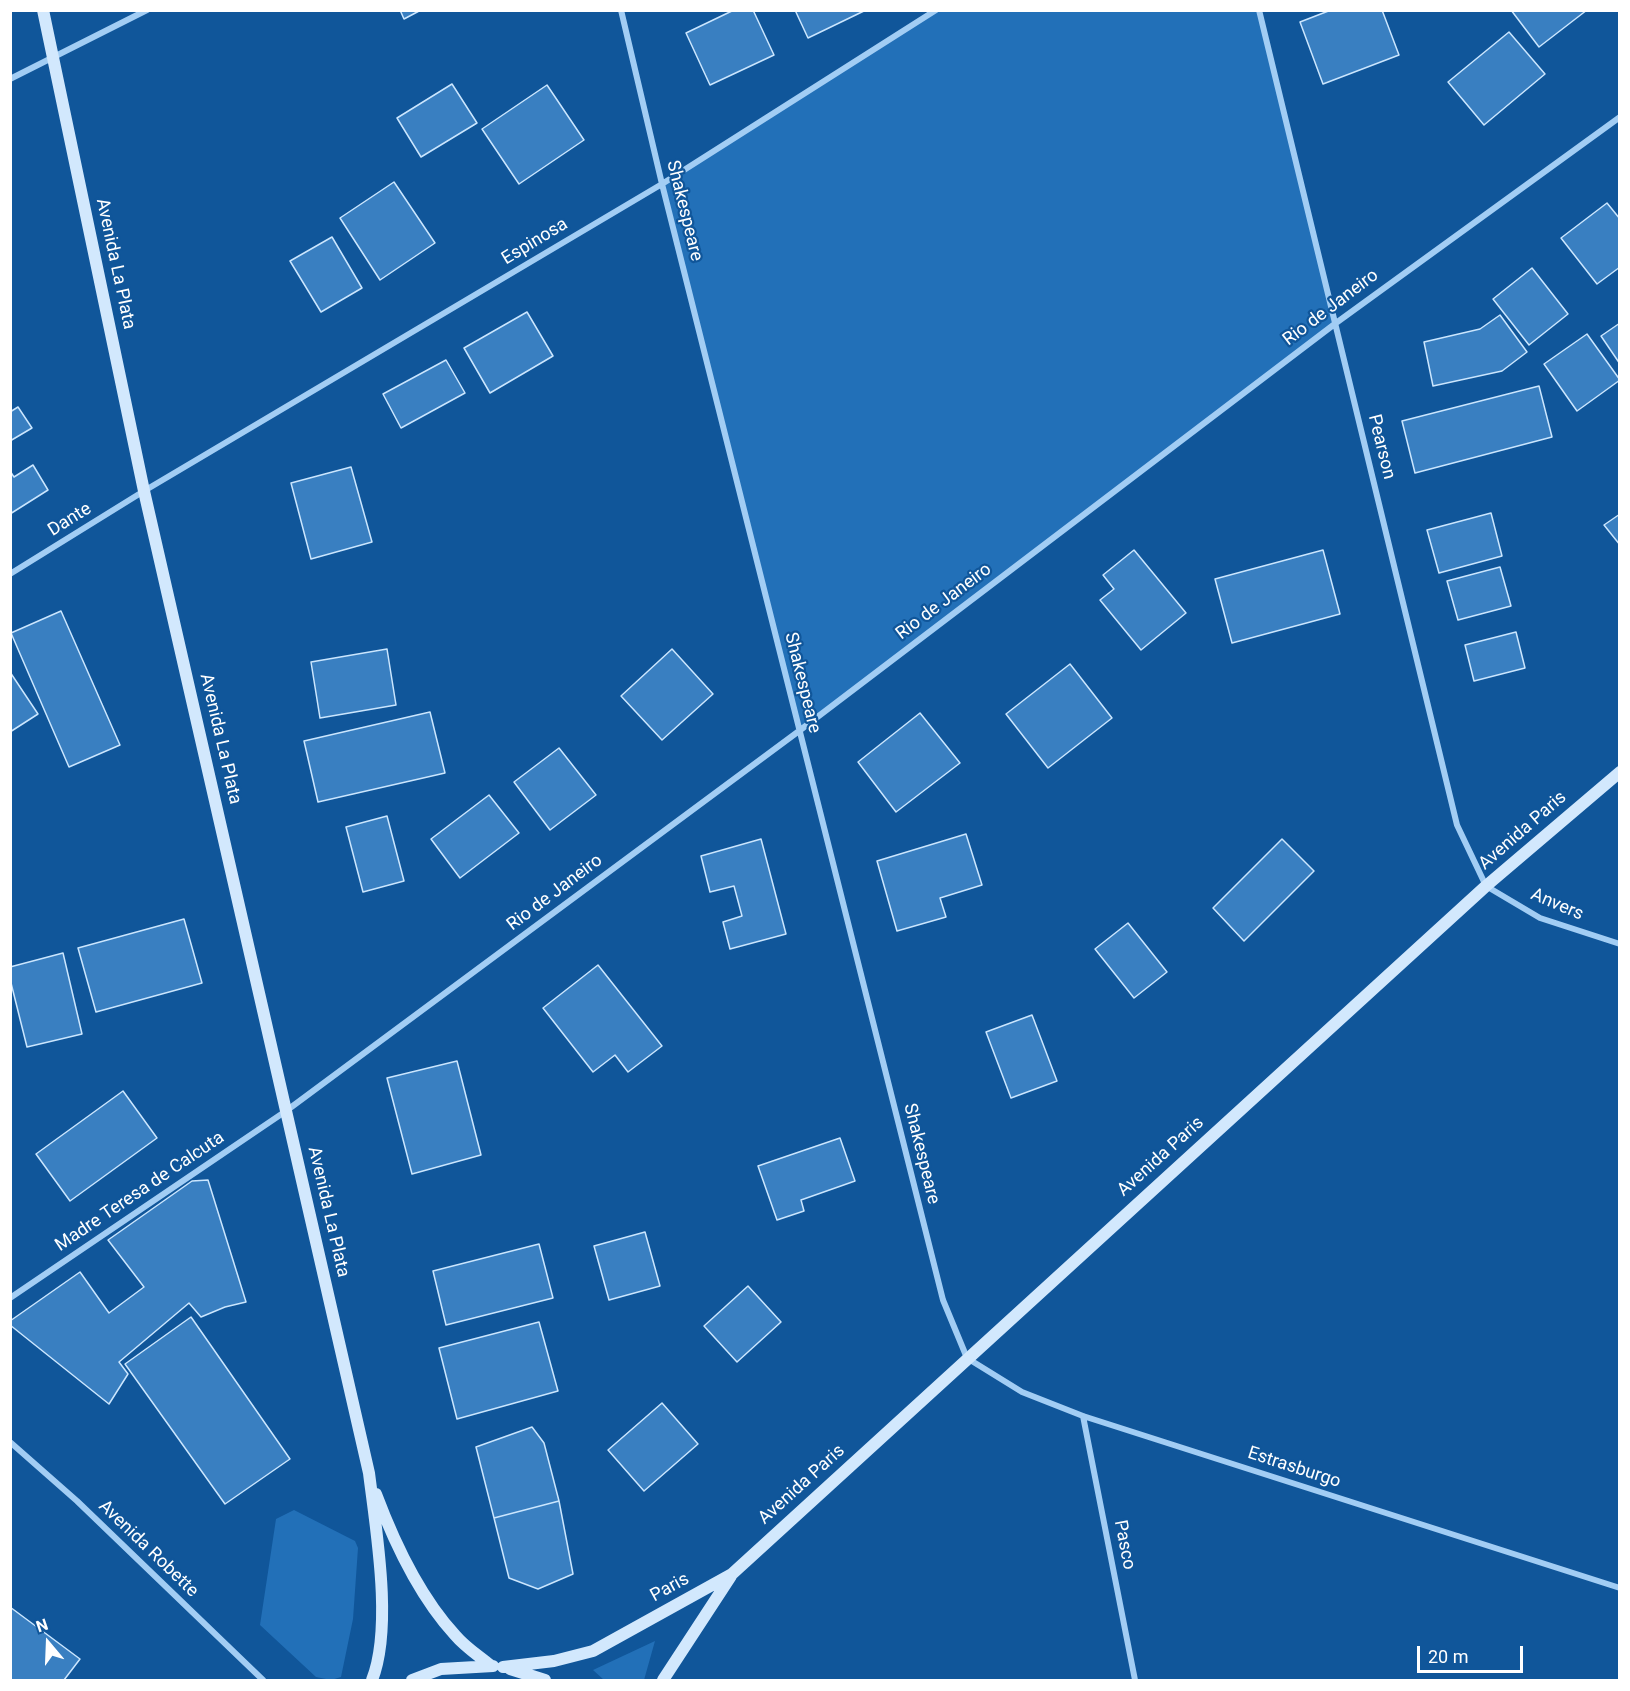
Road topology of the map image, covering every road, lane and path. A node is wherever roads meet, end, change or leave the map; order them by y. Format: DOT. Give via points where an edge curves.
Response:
graph roads {
  1 [pos="43,10"];
  2 [pos="147,10"];
  3 [pos="621,10"];
  4 [pos="936,10"];
  5 [pos="1259,10"];
  6 [pos="53,57"];
  7 [pos="10,79"];
  8 [pos="1620,117"];
  9 [pos="662,184"];
  10 [pos="1335,323"];
  11 [pos="144,491"];
  12 [pos="10,574"];
  13 [pos="799,731"];
  14 [pos="1620,772"];
  15 [pos="1486,886"];
  16 [pos="1620,944"];
  17 [pos="286,1111"];
  18 [pos="10,1298"];
  19 [pos="968,1358"];
  20 [pos="1083,1416"];
  21 [pos="10,1442"];
  22 [pos="369,1473"];
  23 [pos="732,1574"];
  24 [pos="1620,1588"];
  25 [pos="490,1665"];
  26 [pos="503,1667"];
  27 [pos="263,1680"];
  28 [pos="372,1680"];
  29 [pos="412,1680"];
  30 [pos="545,1680"];
  31 [pos="663,1680"];
  32 [pos="1135,1680"];
  1 -- 6 [label="main road, Avenida La Plata"];
  2 -- 6 [label="street"];
  3 -- 9 [label="street, Shakespeare"];
  4 -- 9 [label="street, Espinosa"];
  5 -- 10 [label="street, Pearson"];
  6 -- 7 [label="street"];
  6 -- 11 [label="main road, Avenida La Plata"];
  8 -- 10 [label="street, Rio de Janeiro"];
  9 -- 11 [label="street, Espinosa"];
  9 -- 13 [label="street, Shakespeare"];
  10 -- 13 [label="street, Rio de Janeiro"];
  10 -- 15 [label="street, Pearson" via="1457,825"];
  11 -- 12 [label="street, Dante"];
  11 -- 17 [label="main road, Avenida La Plata"];
  13 -- 17 [label="street, Rio de Janeiro"];
  13 -- 19 [label="street, Shakespeare" via="943,1300"];
  14 -- 15 [label="main road, Avenida Paris"];
  15 -- 16 [label="street, Anvers" via="1540,918"];
  15 -- 19 [label="main road, Avenida Paris"];
  17 -- 18 [label="street, Madre Teresa de Calcuta"];
  17 -- 22 [label="main road, Avenida La Plata"];
  19 -- 20 [label="street, Estrasburgo" via="1022,1392"];
  19 -- 23 [label="main road, Avenida Paris"];
  20 -- 24 [label="street, Estrasburgo"];
  20 -- 32 [label="street, Pasco"];
  21 -- 27 [label="street, Avenida Robette"];
  22 -- 25 [label="main road, Avenida La Plata" via="389,1527 430,1605 456,1637"];
  22 -- 28 [label="main road, Avenida La Plata" via="379,1560 381,1632"];
  23 -- 26 [label="main road, Paris" via="593,1651 554,1661"];
  23 -- 31 [label="main road, Paris"];
  25 -- 26 [label="main road"];
  25 -- 29 [label="main road" via="441,1669"];
  26 -- 30 [label="main road"];
}
